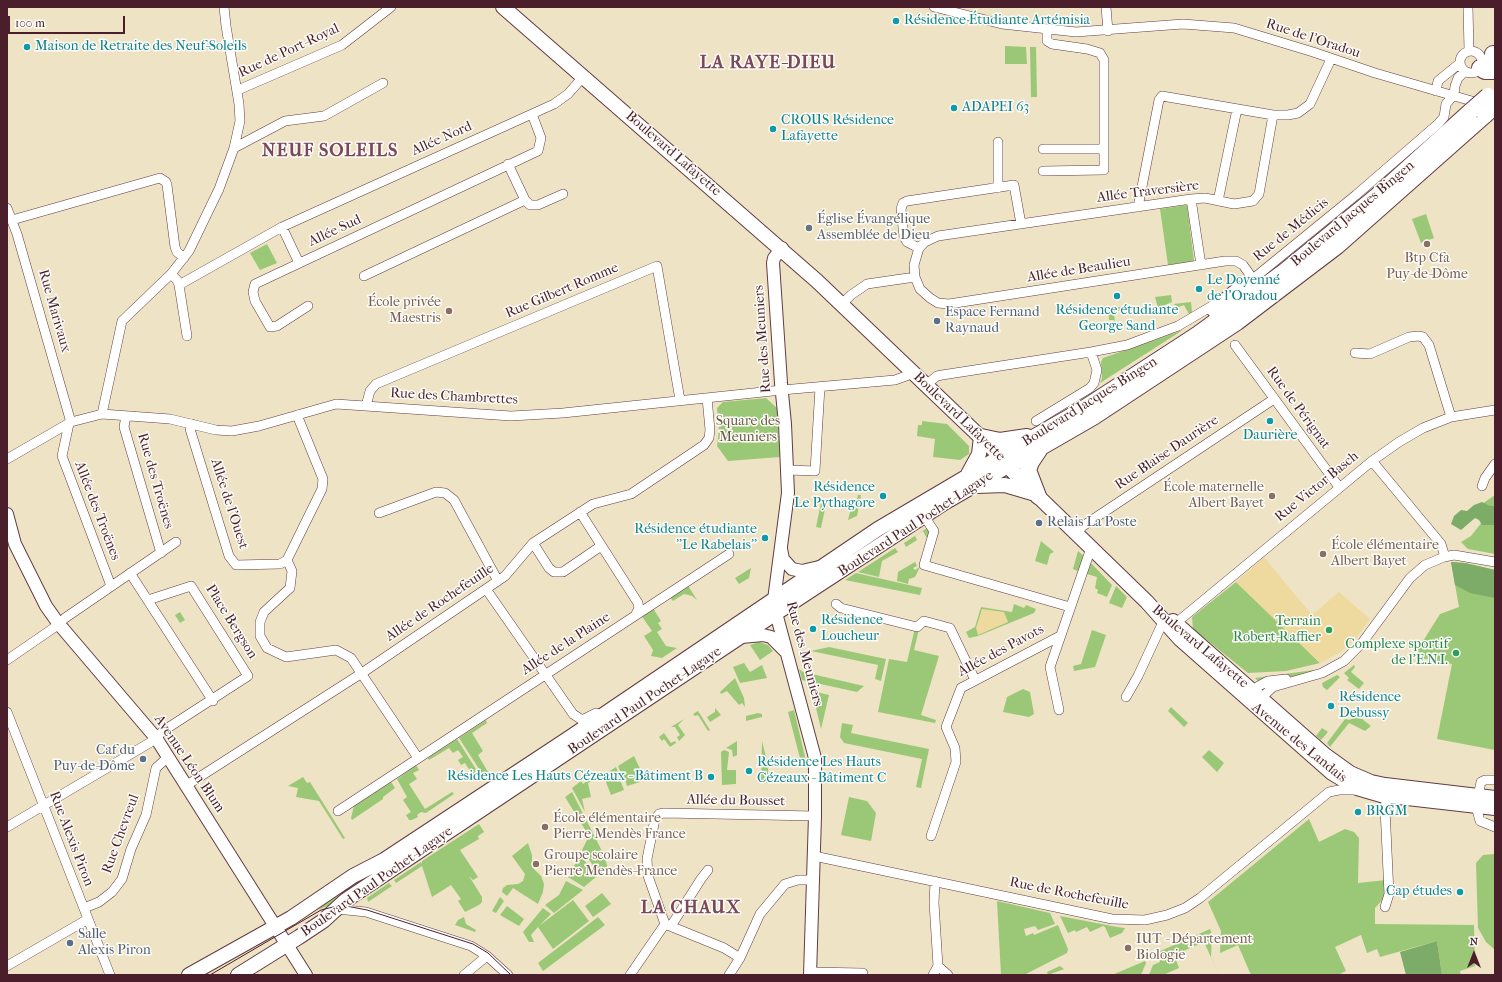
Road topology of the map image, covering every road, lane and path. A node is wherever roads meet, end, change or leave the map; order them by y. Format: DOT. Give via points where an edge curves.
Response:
graph roads {
  1 [pos="224,7"];
  2 [pos="391,7"];
  3 [pos="503,7"];
  4 [pos="934,7"];
  5 [pos="1106,7"];
  6 [pos="1468,7"];
  7 [pos="1047,29"];
  8 [pos="1108,31"];
  9 [pos="1469,51"];
  10 [pos="1331,59"];
  11 [pos="1483,63"];
  12 [pos="583,76"];
  13 [pos="384,83"];
  14 [pos="238,90"];
  15 [pos="1436,91"];
  16 [pos="1454,95"];
  17 [pos="1488,104"];
  18 [pos="1237,109"];
  19 [pos="532,114"];
  20 [pos="1273,115"];
  21 [pos="998,142"];
  22 [pos="234,148"];
  23 [pos="1042,149"];
  24 [pos="1104,149"];
  25 [pos="508,164"];
  26 [pos="1043,171"];
  27 [pos="998,188"];
  28 [pos="563,194"];
  29 [pos="1191,199"];
  30 [pos="525,200"];
  31 [pos="1218,201"];
  32 [pos="1138,207"];
  33 [pos="7,208"];
  34 [pos="12,220"];
  35 [pos="1021,224"];
  36 [pos="282,227"];
  37 [pos="782,248"];
  38 [pos="919,248"];
  39 [pos="184,258"];
  40 [pos="299,263"];
  41 [pos="1201,265"];
  42 [pos="171,274"];
  43 [pos="364,276"];
  44 [pos="915,277"];
  45 [pos="1253,279"];
  46 [pos="179,285"];
  47 [pos="1239,290"];
  48 [pos="842,304"];
  49 [pos="308,306"];
  50 [pos="188,336"];
  51 [pos="1235,345"];
  52 [pos="1091,352"];
  53 [pos="1355,354"];
  54 [pos="1158,360"];
  55 [pos="914,373"];
  56 [pos="926,385"];
  57 [pos="820,387"];
  58 [pos="782,390"];
  59 [pos="707,398"];
  60 [pos="1274,399"];
  61 [pos="680,400"];
  62 [pos="366,406"];
  63 [pos="1495,410"];
  64 [pos="102,414"];
  65 [pos="297,415"];
  66 [pos="126,416"];
  67 [pos="1451,417"];
  68 [pos="71,422"];
  69 [pos="192,424"];
  70 [pos="1039,434"];
  71 [pos="980,437"];
  72 [pos="7,459"];
  73 [pos="1372,460"];
  74 [pos="1004,461"];
  75 [pos="1495,464"];
  76 [pos="788,470"];
  77 [pos="970,480"];
  78 [pos="1482,486"];
  79 [pos="1339,487"];
  80 [pos="1038,496"];
  81 [pos="580,512"];
  82 [pos="378,513"];
  83 [pos="7,514"];
  84 [pos="924,516"];
  85 [pos="1076,533"];
  86 [pos="176,542"];
  87 [pos="533,543"];
  88 [pos="601,546"];
  89 [pos="780,546"];
  90 [pos="1091,548"];
  91 [pos="161,553"];
  92 [pos="729,554"];
  93 [pos="1445,557"];
  94 [pos="287,560"];
  95 [pos="1495,562"];
  96 [pos="822,567"];
  97 [pos="130,574"];
  98 [pos="498,581"];
  99 [pos="111,586"];
  100 [pos="486,588"];
  101 [pos="148,600"];
  102 [pos="836,604"];
  103 [pos="775,606"];
  104 [pos="1070,607"];
  105 [pos="636,614"];
  106 [pos="1170,622"];
  107 [pos="58,623"];
  108 [pos="1060,636"];
  109 [pos="741,637"];
  110 [pos="786,653"];
  111 [pos="7,660"];
  112 [pos="362,673"];
  113 [pos="544,674"];
  114 [pos="975,680"];
  115 [pos="652,681"];
  116 [pos="1253,696"];
  117 [pos="1126,697"];
  118 [pos="213,700"];
  119 [pos="1059,710"];
  120 [pos="7,712"];
  121 [pos="573,714"];
  122 [pos="571,737"];
  123 [pos="156,738"];
  124 [pos="168,757"];
  125 [pos="418,758"];
  126 [pos="1327,769"];
  127 [pos="1495,780"];
  128 [pos="187,785"];
  129 [pos="1364,790"];
  130 [pos="1329,792"];
  131 [pos="1387,795"];
  132 [pos="1495,798"];
  133 [pos="1477,801"];
  134 [pos="43,804"];
  135 [pos="1495,808"];
  136 [pos="338,811"];
  137 [pos="815,816"];
  138 [pos="7,827"];
  139 [pos="1495,827"];
  140 [pos="931,836"];
  141 [pos="814,856"];
  142 [pos="708,870"];
  143 [pos="812,880"];
  144 [pos="935,881"];
  145 [pos="1385,907"];
  146 [pos="84,908"];
  147 [pos="337,909"];
  148 [pos="88,919"];
  149 [pos="668,925"];
  150 [pos="275,926"];
  151 [pos="287,944"];
  152 [pos="487,956"];
  153 [pos="740,958"];
  154 [pos="7,966"];
  155 [pos="938,966"];
  156 [pos="863,973"];
  157 [pos="810,974"];
  158 [pos="110,975"];
  159 [pos="189,975"];
  160 [pos="238,975"];
  161 [pos="306,975"];
  162 [pos="464,975"];
  163 [pos="508,975"];
  164 [pos="630,975"];
  165 [pos="729,975"];
  166 [pos="933,975"];
  167 [pos="948,975"];
  1 -- 14 [label="street"];
  2 -- 14 [label="street, Rue de Port-Royal" via="342,45"];
  3 -- 12 [label="main road, Boulevard Lafayette"];
  4 -- 7 [label="street, Rue de l'Oradou" via="1002,24"];
  5 -- 8 [label="street"];
  6 -- 9 [label="street"];
  7 -- 8 [label="street, Rue de l'Oradou" via="1076,32"];
  7 -- 24 [label="street" via="1047,41 1052,44 1087,49 1100,53 1104,60"];
  8 -- 10 [label="street, Rue de l'Oradou" via="1183,24 1218,26"];
  9 -- 11 [label="street" via="1475,52"];
  9 -- 11 [label="street" via="1461,57"];
  10 -- 15 [label="street, Rue de l'Oradou"];
  10 -- 20 [label="street" via="1310,104 1298,113"];
  11 -- 15 [label="street" via="1438,81"];
  11 -- 16 [label="street, Rue de Médicis" via="1458,78"];
  12 -- 19 [label="street, Allée Nord" via="561,100"];
  12 -- 37 [label="main road, Boulevard Lafayette"];
  13 -- 22 [label="street" via="324,116 285,121"];
  14 -- 22 [label="street" via="240,121"];
  15 -- 16 [label="street, Rue de l'Oradou"];
  16 -- 17 [label="street, Rue de l'Oradou"];
  16 -- 45 [label="street, Rue de Médicis" via="1446,104 1444,117 1438,124"];
  17 -- 54 [label="highway, Boulevard Jacques Bingen" via="1284,272"];
  17 -- 70 [label="highway, Boulevard Jacques Bingen" via="1380,209 1292,282 1182,360 1093,417"];
  18 -- 20 [label="street"];
  18 -- 31 [label="street, Allée Traversière"];
  18 -- 32 [label="street" via="1162,96 1159,100"];
  19 -- 25 [label="street, Allée Sud" via="541,138 538,151"];
  19 -- 36 [label="street, Allée Nord"];
  20 -- 31 [label="street" via="1259,194 1254,201 1244,204"];
  21 -- 27 [label="street"];
  22 -- 39 [label="street" via="219,189"];
  23 -- 24 [label="street"];
  24 -- 26 [label="street" via="1104,170"];
  25 -- 30 [label="street"];
  25 -- 40 [label="street, Allée Sud"];
  27 -- 35 [label="street" via="1014,185"];
  27 -- 38 [label="street" via="907,200 903,203 901,209 904,237 907,242"];
  28 -- 30 [label="street" via="538,205 530,205"];
  29 -- 31 [label="street, Allée Traversière" via="1205,198"];
  29 -- 32 [label="street, Allée Traversière"];
  29 -- 41 [label="street"];
  30 -- 43 [label="street"];
  32 -- 35 [label="street, Allée Traversière"];
  33 -- 34 [label="street, Rue Marivaux"];
  34 -- 39 [label="street" via="158,178 163,179 167,185 175,247"];
  34 -- 68 [label="street, Rue Marivaux"];
  35 -- 38 [label="street, Allée Traversière" via="938,236"];
  36 -- 40 [label="street"];
  36 -- 46 [label="street, Allée Nord"];
  37 -- 48 [label="main road, Boulevard Lafayette"];
  37 -- 58 [label="main road, Rue des Meuniers" via="773,263"];
  38 -- 44 [label="street" via="915,259"];
  39 -- 42 [label="street"];
  40 -- 49 [label="street, Allée Sud" via="255,284 254,292 270,327 277,326"];
  41 -- 44 [label="street, Allée de Beaulieu" via="949,304 938,303 930,298 920,289"];
  41 -- 45 [label="street, Allée de Beaulieu" via="1236,261 1243,265"];
  42 -- 46 [label="street"];
  42 -- 64 [label="street" via="122,321"];
  44 -- 48 [label="street" via="867,284"];
  45 -- 47 [label="street, Rue de Médicis"];
  46 -- 50 [label="street"];
  47 -- 52 [label="street, Rue de Médicis" via="1178,326 1127,345"];
  47 -- 54 [label="highway"];
  48 -- 55 [label="main road, Boulevard Lafayette"];
  51 -- 60 [label="street, Rue de Pérignat"];
  52 -- 56 [label="street, Rue de Médicis" via="942,375"];
  52 -- 70 [label="street" via="1097,370 1094,383"];
  53 -- 67 [label="street" via="1370,354 1409,338 1423,337 1429,345"];
  54 -- 70 [label="highway, Boulevard Jacques Bingen"];
  55 -- 56 [label="main road, Boulevard Lafayette"];
  55 -- 57 [label="street, Rue des Chambrettes" via="895,380"];
  56 -- 71 [label="main road, Boulevard Lafayette"];
  57 -- 58 [label="street, Rue des Chambrettes"];
  57 -- 76 [label="street" via="815,471"];
  58 -- 59 [label="street, Rue des Chambrettes"];
  58 -- 76 [label="main road, Rue des Meuniers"];
  59 -- 61 [label="street, Rue des Chambrettes"];
  59 -- 81 [label="street, Allée de Rochefeuille" via="710,430 709,438 704,445 631,494 592,504"];
  60 -- 79 [label="street, Rue de Pérignat"];
  60 -- 85 [label="street, Rue Blaise Daurière"];
  61 -- 62 [label="street, Rue des Chambrettes" via="511,416"];
  61 -- 62 [label="street, Rue Gilbert Romme" via="657,266 376,384 370,391"];
  62 -- 65 [label="street, Rue des Chambrettes" via="336,404"];
  63 -- 67 [label="street, Rue Victor Basch"];
  64 -- 66 [label="street, Rue des Chambrettes"];
  64 -- 68 [label="street, Rue des Chambrettes"];
  65 -- 69 [label="street, Rue des Chambrettes" via="259,426 232,430 216,430"];
  65 -- 94 [label="street" via="323,479 322,489"];
  66 -- 69 [label="street, Rue des Chambrettes" via="170,419"];
  66 -- 91 [label="street, Rue des Troënes" via="124,427"];
  67 -- 73 [label="street, Rue Victor Basch" via="1409,435"];
  68 -- 72 [label="street, Rue des Chambrettes"];
  68 -- 99 [label="street, Allée des Troënes" via="62,456"];
  69 -- 94 [label="street, Allée de l'Ouest" via="190,429 229,556 236,565 280,564"];
  70 -- 71 [label="highway" via="1006,441"];
  70 -- 74 [label="highway, Boulevard Jacques Bingen"];
  70 -- 80 [label="highway" via="1028,470"];
  71 -- 74 [label="main road, Boulevard Lafayette"];
  71 -- 77 [label="main road" via="979,454"];
  73 -- 79 [label="street, Rue Victor Basch"];
  73 -- 93 [label="street" via="1441,544"];
  74 -- 77 [label="main road, Boulevard Paul Pochet-Lagaye"];
  74 -- 80 [label="main road, Boulevard Lafayette"];
  75 -- 78 [label="street"];
  76 -- 89 [label="main road, Rue des Meuniers" via="788,493"];
  77 -- 80 [label="main road" via="1023,489"];
  77 -- 84 [label="main road, Boulevard Paul Pochet-Lagaye"];
  77 -- 96 [label="main road, Boulevard Paul Pochet-Lagaye" via="878,529"];
  79 -- 106 [label="street, Rue Victor Basch"];
  80 -- 85 [label="main road, Boulevard Lafayette"];
  81 -- 87 [label="street, Allée de Rochefeuille"];
  81 -- 88 [label="street"];
  82 -- 98 [label="street" via="436,492 445,493 454,500"];
  83 -- 107 [label="main road, Avenue Léon Blum" via="21,558 40,596"];
  84 -- 103 [label="main road, Boulevard Paul Pochet-Lagaye"];
  84 -- 104 [label="street" via="934,531 924,565"];
  85 -- 90 [label="main road, Boulevard Lafayette"];
  86 -- 91 [label="street"];
  87 -- 88 [label="street" via="554,572 563,572"];
  87 -- 98 [label="street, Allée de Rochefeuille"];
  88 -- 105 [label="street" via="638,603"];
  89 -- 96 [label="main road" via="783,559 792,569 802,571"];
  89 -- 103 [label="main road, Rue des Meuniers"];
  90 -- 104 [label="street"];
  90 -- 106 [label="main road, Boulevard Lafayette"];
  91 -- 97 [label="street"];
  92 -- 105 [label="street, Allée de la Plaine"];
  93 -- 95 [label="street" via="1464,556"];
  93 -- 116 [label="street" via="1425,565 1414,574 1359,647 1344,661 1327,671 1296,680 1268,681"];
  94 -- 112 [label="street" via="292,571 290,588 261,616 260,636 267,648 286,657 336,650 351,658"];
  96 -- 103 [label="main road, Boulevard Paul Pochet-Lagaye"];
  97 -- 99 [label="street"];
  97 -- 101 [label="street"];
  98 -- 100 [label="street, Allée de Rochefeuille"];
  99 -- 107 [label="street"];
  100 -- 112 [label="street, Allée de Rochefeuille"];
  100 -- 113 [label="street"];
  101 -- 118 [label="street"];
  101 -- 118 [label="street, Place Bergson" via="191,586 248,676"];
  102 -- 114 [label="street" via="842,608 917,627 924,621 950,628"];
  103 -- 109 [label="main road, Boulevard Paul Pochet-Lagaye"];
  103 -- 110 [label="main road, Rue des Meuniers"];
  103 -- 115 [label="main road, Boulevard Paul Pochet-Lagaye"];
  104 -- 108 [label="street, Allée des Pavots"];
  105 -- 113 [label="street, Allée de la Plaine"];
  106 -- 116 [label="main road, Boulevard Lafayette"];
  106 -- 117 [label="street"];
  107 -- 111 [label="street"];
  107 -- 123 [label="main road, Avenue Léon Blum"];
  108 -- 114 [label="street, Allée des Pavots"];
  108 -- 119 [label="street" via="1050,667"];
  109 -- 110 [label="main road" via="763,634 770,637"];
  109 -- 147 [label="main road, Boulevard Paul Pochet-Lagaye" via="346,900"];
  110 -- 137 [label="main road, Rue des Meuniers" via="815,758"];
  112 -- 125 [label="street"];
  112 -- 128 [label="street, Allée de Rochefeuille"];
  113 -- 121 [label="street"];
  113 -- 125 [label="street, Allée de la Plaine"];
  114 -- 140 [label="street, Allée des Pavots" via="960,688 947,724 946,730 955,748 956,762"];
  115 -- 121 [label="street" via="630,691 587,718 582,720"];
  115 -- 122 [label="main road, Boulevard Paul Pochet-Lagaye"];
  116 -- 126 [label="main road, Avenue des Landais"];
  116 -- 133 [label="main road, Avenue des Landais" via="1337,764 1356,776 1385,785"];
  118 -- 123 [label="street, Place Bergson"];
  120 -- 134 [label="street, Rue Alexis Piron"];
  121 -- 122 [label="street"];
  122 -- 150 [label="main road, Boulevard Paul Pochet-Lagaye" via="384,860 353,876"];
  123 -- 124 [label="main road, Avenue Léon Blum"];
  123 -- 134 [label="street, Place Bergson"];
  124 -- 128 [label="main road, Avenue Léon Blum"];
  124 -- 146 [label="street, Rue Chevreul" via="156,768 146,815 131,849 122,879 112,892 99,902"];
  125 -- 136 [label="street, Allée de la Plaine"];
  126 -- 129 [label="main road, Avenue des Landais" via="1344,781"];
  126 -- 130 [label="street" via="1331,780"];
  127 -- 133 [label="street" via="1481,782"];
  128 -- 150 [label="main road, Avenue Léon Blum"];
  129 -- 130 [label="street" via="1345,789"];
  129 -- 131 [label="main road, Avenue des Landais"];
  130 -- 144 [label="street, Rue de Rochefeuille" via="1200,898 1180,910 1156,918 1135,921 1112,919"];
  131 -- 133 [label="main road, Avenue des Landais"];
  131 -- 145 [label="street" via="1385,808 1389,894"];
  132 -- 133 [label="main road, Avenue des Landais"];
  133 -- 135 [label="main road, Avenue des Landais"];
  133 -- 139 [label="street" via="1480,821"];
  134 -- 138 [label="street, Place Bergson"];
  134 -- 146 [label="street, Rue Alexis Piron"];
  137 -- 141 [label="main road, Rue des Meuniers"];
  137 -- 149 [label="street, Allée du Bousset" via="664,813 658,816 652,825 647,859 648,876"];
  141 -- 143 [label="main road, Rue des Meuniers"];
  141 -- 144 [label="street, Rue de Rochefeuille"];
  142 -- 149 [label="street"];
  143 -- 153 [label="street" via="798,880 785,884 760,914"];
  143 -- 157 [label="main road, Rue des Meuniers"];
  144 -- 155 [label="street"];
  146 -- 148 [label="street, Rue Alexis Piron"];
  147 -- 151 [label="main road, Boulevard Paul Pochet-Lagaye"];
  147 -- 152 [label="street" via="366,912 472,946"];
  148 -- 154 [label="street"];
  148 -- 158 [label="street, Rue Alexis Piron"];
  149 -- 153 [label="street" via="724,948"];
  149 -- 164 [label="street"];
  150 -- 151 [label="main road, Avenue Léon Blum"];
  150 -- 159 [label="main road, Boulevard Paul Pochet-Lagaye"];
  151 -- 160 [label="main road, Boulevard Paul Pochet-Lagaye"];
  151 -- 161 [label="main road, Avenue Léon Blum"];
  152 -- 162 [label="street"];
  152 -- 163 [label="street"];
  153 -- 165 [label="street"];
  155 -- 166 [label="street"];
  155 -- 167 [label="street"];
  156 -- 157 [label="street"];
}
